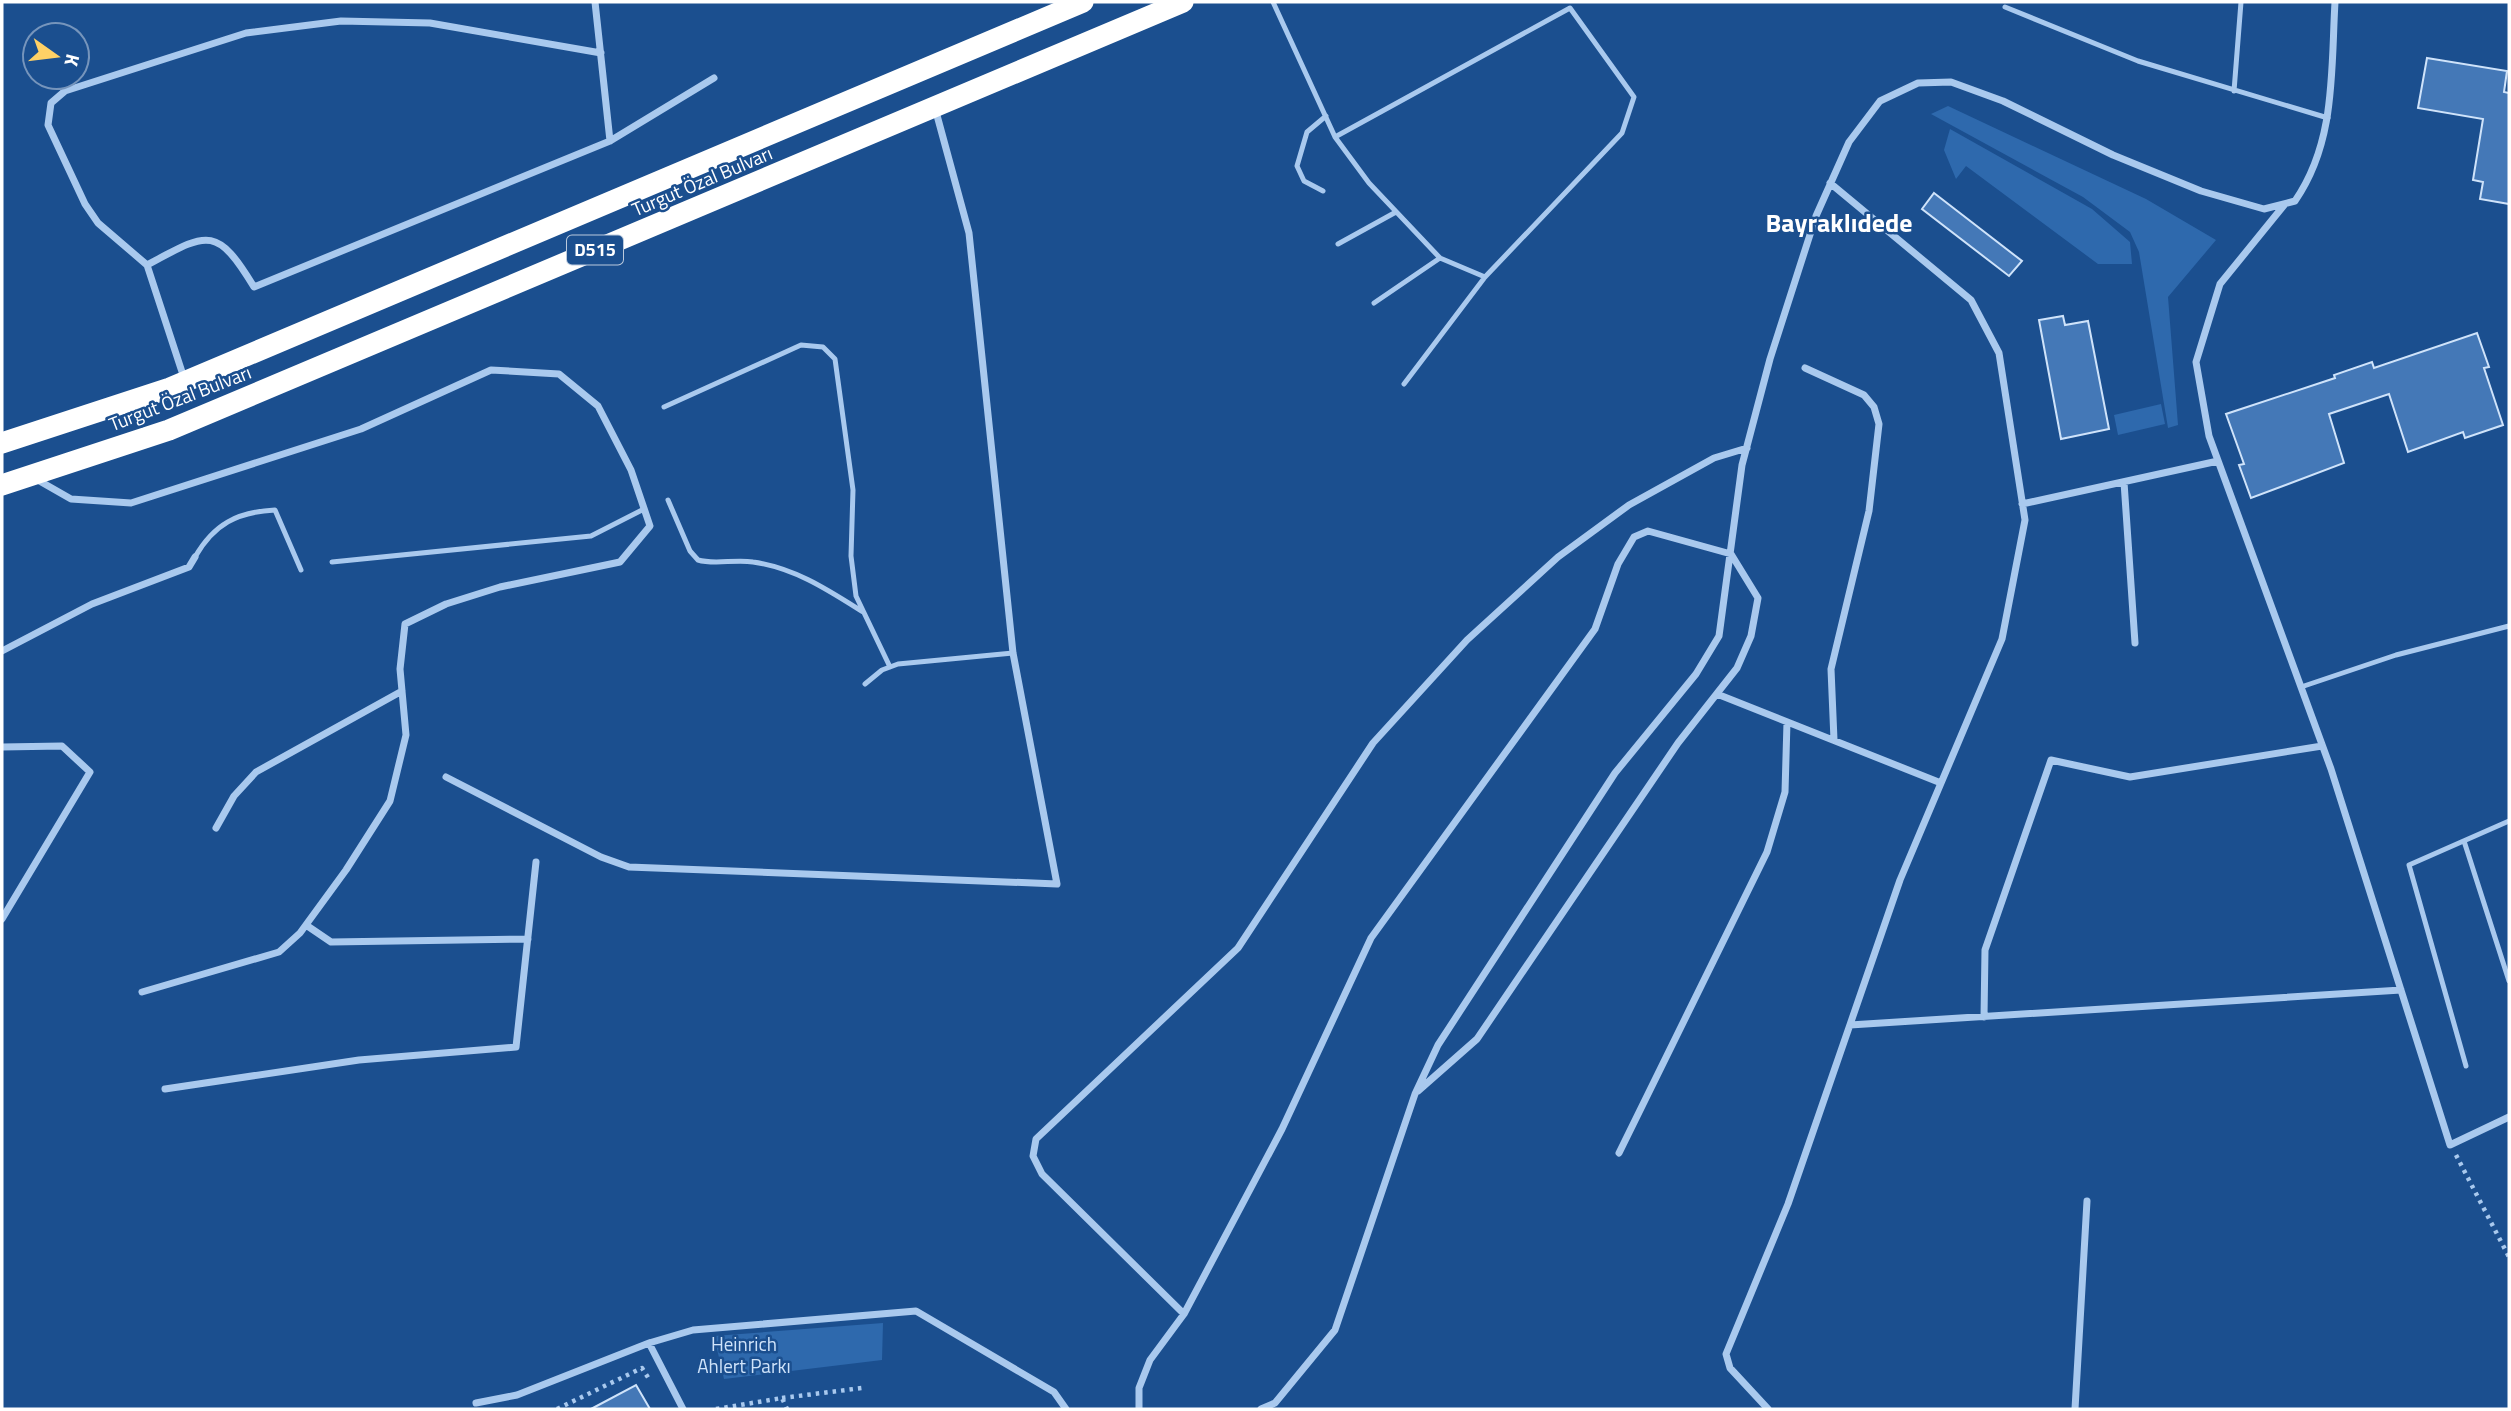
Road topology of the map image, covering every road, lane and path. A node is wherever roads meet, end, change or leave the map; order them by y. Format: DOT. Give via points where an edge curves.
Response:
graph roads {
  1 [pos="595,2"];
  2 [pos="1083,2"];
  3 [pos="1184,2"];
  4 [pos="1272,2"];
  5 [pos="2241,2"];
  6 [pos="2335,2"];
  7 [pos="2005,7"];
  8 [pos="601,53"];
  9 [pos="714,78"];
  10 [pos="2234,91"];
  11 [pos="935,107"];
  12 [pos="1325,116"];
  13 [pos="2328,118"];
  14 [pos="1335,136"];
  15 [pos="610,141"];
  16 [pos="1830,183"];
  17 [pos="1323,191"];
  18 [pos="2286,203"];
  19 [pos="1396,212"];
  20 [pos="1338,244"];
  21 [pos="1440,258"];
  22 [pos="147,265"];
  23 [pos="1485,277"];
  24 [pos="1374,303"];
  25 [pos="1805,368"];
  26 [pos="185,382"];
  27 [pos="1404,384"];
  28 [pos="663,407"];
  29 [pos="2,443"];
  30 [pos="1747,448"];
  31 [pos="2218,461"];
  32 [pos="32,477"];
  33 [pos="2124,482"];
  34 [pos="2,485"];
  35 [pos="668,500"];
  36 [pos="2022,504"];
  37 [pos="644,509"];
  38 [pos="1731,554"];
  39 [pos="195,557"];
  40 [pos="332,562"];
  41 [pos="301,570"];
  42 [pos="864,612"];
  43 [pos="2509,626"];
  44 [pos="2134,643"];
  45 [pos="2,651"];
  46 [pos="1013,653"];
  47 [pos="890,667"];
  48 [pos="865,684"];
  49 [pos="2301,687"];
  50 [pos="402,691"];
  51 [pos="1717,694"];
  52 [pos="1787,722"];
  53 [pos="1834,740"];
  54 [pos="2322,746"];
  55 [pos="2,747"];
  56 [pos="446,777"];
  57 [pos="1941,783"];
  58 [pos="2509,821"];
  59 [pos="216,828"];
  60 [pos="2464,841"];
  61 [pos="536,862"];
  62 [pos="2,919"];
  63 [pos="306,925"];
  64 [pos="528,939"];
  65 [pos="2509,981"];
  66 [pos="2401,990"];
  67 [pos="142,992"];
  68 [pos="1984,1017"];
  69 [pos="1850,1025"];
  70 [pos="2466,1066"];
  71 [pos="164,1089"];
  72 [pos="1415,1094"];
  73 [pos="2509,1117"];
  74 [pos="2450,1144"];
  75 [pos="1619,1153"];
  76 [pos="2087,1201"];
  77 [pos="2509,1257"];
  78 [pos="1184,1314"];
  79 [pos="649,1343"];
  80 [pos="862,1388"];
  81 [pos="656,1389"];
  82 [pos="782,1398"];
  83 [pos="475,1403"];
  84 [pos="557,1409"];
  85 [pos="683,1409"];
  86 [pos="716,1409"];
  87 [pos="787,1409"];
  88 [pos="1066,1409"];
  89 [pos="1139,1409"];
  90 [pos="1261,1409"];
  91 [pos="1768,1409"];
  92 [pos="2075,1409"];
  1 -- 8 [label="street"];
  2 -- 26 [label="highway, Turgut Özal Bulvarı / D515"];
  3 -- 11 [label="highway, Turgut Özal Bulvarı / D515"];
  4 -- 12 [label="lane"];
  5 -- 10 [label="lane"];
  6 -- 13 [label="street"];
  7 -- 10 [label="lane" via="2138,61"];
  8 -- 15 [label="street"];
  8 -- 22 [label="street" via="430,23 341,21 246,33 65,91 51,103 48,125 85,204 98,223"];
  9 -- 15 [label="street"];
  10 -- 13 [label="lane"];
  11 -- 32 [label="highway, Turgut Özal Bulvarı / D515" via="169,430"];
  11 -- 46 [label="street" via="970,233"];
  12 -- 14 [label="lane"];
  12 -- 17 [label="lane" via="1307,132 1297,159 1301,177"];
  13 -- 18 [label="street" via="2312,177 2295,201"];
  14 -- 19 [label="lane" via="1368,183"];
  14 -- 23 [label="lane" via="1570,8 1634,97 1622,133"];
  15 -- 22 [label="street" via="254,287 234,253 211,241 193,242"];
  16 -- 18 [label="street" via="1849,142 1880,101 1917,83 1951,82 2201,191 2264,209"];
  16 -- 30 [label="street" via="1774,346"];
  16 -- 36 [label="street" via="1971,300 1999,353"];
  18 -- 31 [label="street" via="2220,284 2196,362"];
  19 -- 20 [label="lane"];
  19 -- 21 [label="lane"];
  21 -- 23 [label="lane"];
  21 -- 24 [label="lane"];
  22 -- 26 [label="street"];
  23 -- 27 [label="lane"];
  25 -- 53 [label="street" via="1864,395 1879,424 1869,511 1831,669"];
  26 -- 29 [label="highway, Turgut Özal Bulvarı / D515"];
  28 -- 42 [label="lane" via="801,345 823,346 835,359 853,490 851,556 856,596"];
  30 -- 38 [label="street"];
  30 -- 78 [label="street" via="1714,458 1629,505 1558,557 1467,640 1373,743 1238,948 1036,1139 1033,1156 1042,1174"];
  31 -- 33 [label="street"];
  31 -- 49 [label="street"];
  32 -- 34 [label="highway, Turgut Özal Bulvarı / D515"];
  32 -- 37 [label="street" via="71,499 131,503 361,429 491,370 559,374 598,406 631,470"];
  33 -- 36 [label="street"];
  33 -- 44 [label="street"];
  35 -- 42 [label="lane" via="690,551 698,559 749,561 786,569"];
  36 -- 57 [label="street" via="2025,520 2002,639"];
  37 -- 40 [label="lane" via="591,536"];
  37 -- 50 [label="street" via="650,526 620,562 500,587 446,604 405,624"];
  38 -- 51 [label="street" via="1758,598 1751,636 1738,668"];
  38 -- 72 [label="street" via="1719,636 1702,665 1615,773 1438,1045"];
  38 -- 78 [label="street" via="1648,531 1634,537 1618,564 1595,629 1371,938 1282,1129"];
  39 -- 41 [label="lane" via="205,540 229,520 275,510"];
  39 -- 45 [label="street" via="189,567 92,604"];
  42 -- 47 [label="lane"];
  43 -- 49 [label="lane" via="2396,655"];
  46 -- 47 [label="lane"];
  46 -- 56 [label="street" via="1057,884 629,867"];
  47 -- 48 [label="lane"];
  49 -- 54 [label="street"];
  50 -- 59 [label="street" via="256,772 234,796"];
  50 -- 63 [label="street" via="406,735 390,801"];
  51 -- 52 [label="street"];
  51 -- 72 [label="street" via="1678,743 1477,1039"];
  52 -- 53 [label="street"];
  52 -- 75 [label="street" via="1785,792 1767,852"];
  53 -- 57 [label="street"];
  54 -- 66 [label="street"];
  54 -- 68 [label="street" via="2130,777 2051,760 1985,950"];
  55 -- 62 [label="street" via="62,746 90,772"];
  57 -- 69 [label="street" via="1900,880"];
  58 -- 60 [label="lane"];
  60 -- 65 [label="lane"];
  60 -- 70 [label="lane" via="2409,865"];
  61 -- 64 [label="street"];
  63 -- 64 [label="street" via="331,942"];
  63 -- 67 [label="street" via="279,952"];
  64 -- 71 [label="street" via="516,1047 359,1060"];
  66 -- 68 [label="street"];
  66 -- 74 [label="street"];
  68 -- 69 [label="street"];
  69 -- 91 [label="street" via="1772,1248 1726,1354 1731,1368"];
  72 -- 90 [label="street" via="1335,1330 1275,1403"];
  73 -- 74 [label="street"];
  74 -- 77 [label="path"];
  76 -- 92 [label="street"];
  78 -- 89 [label="street" via="1150,1360 1139,1388"];
  79 -- 83 [label="street" via="517,1395"];
  79 -- 85 [label="street"];
  79 -- 88 [label="street" via="693,1330 916,1311 1054,1392"];
  80 -- 82 [label="path"];
  81 -- 84 [label="path" via="642,1368"];
  82 -- 86 [label="path"];
  82 -- 87 [label="path"];
}
